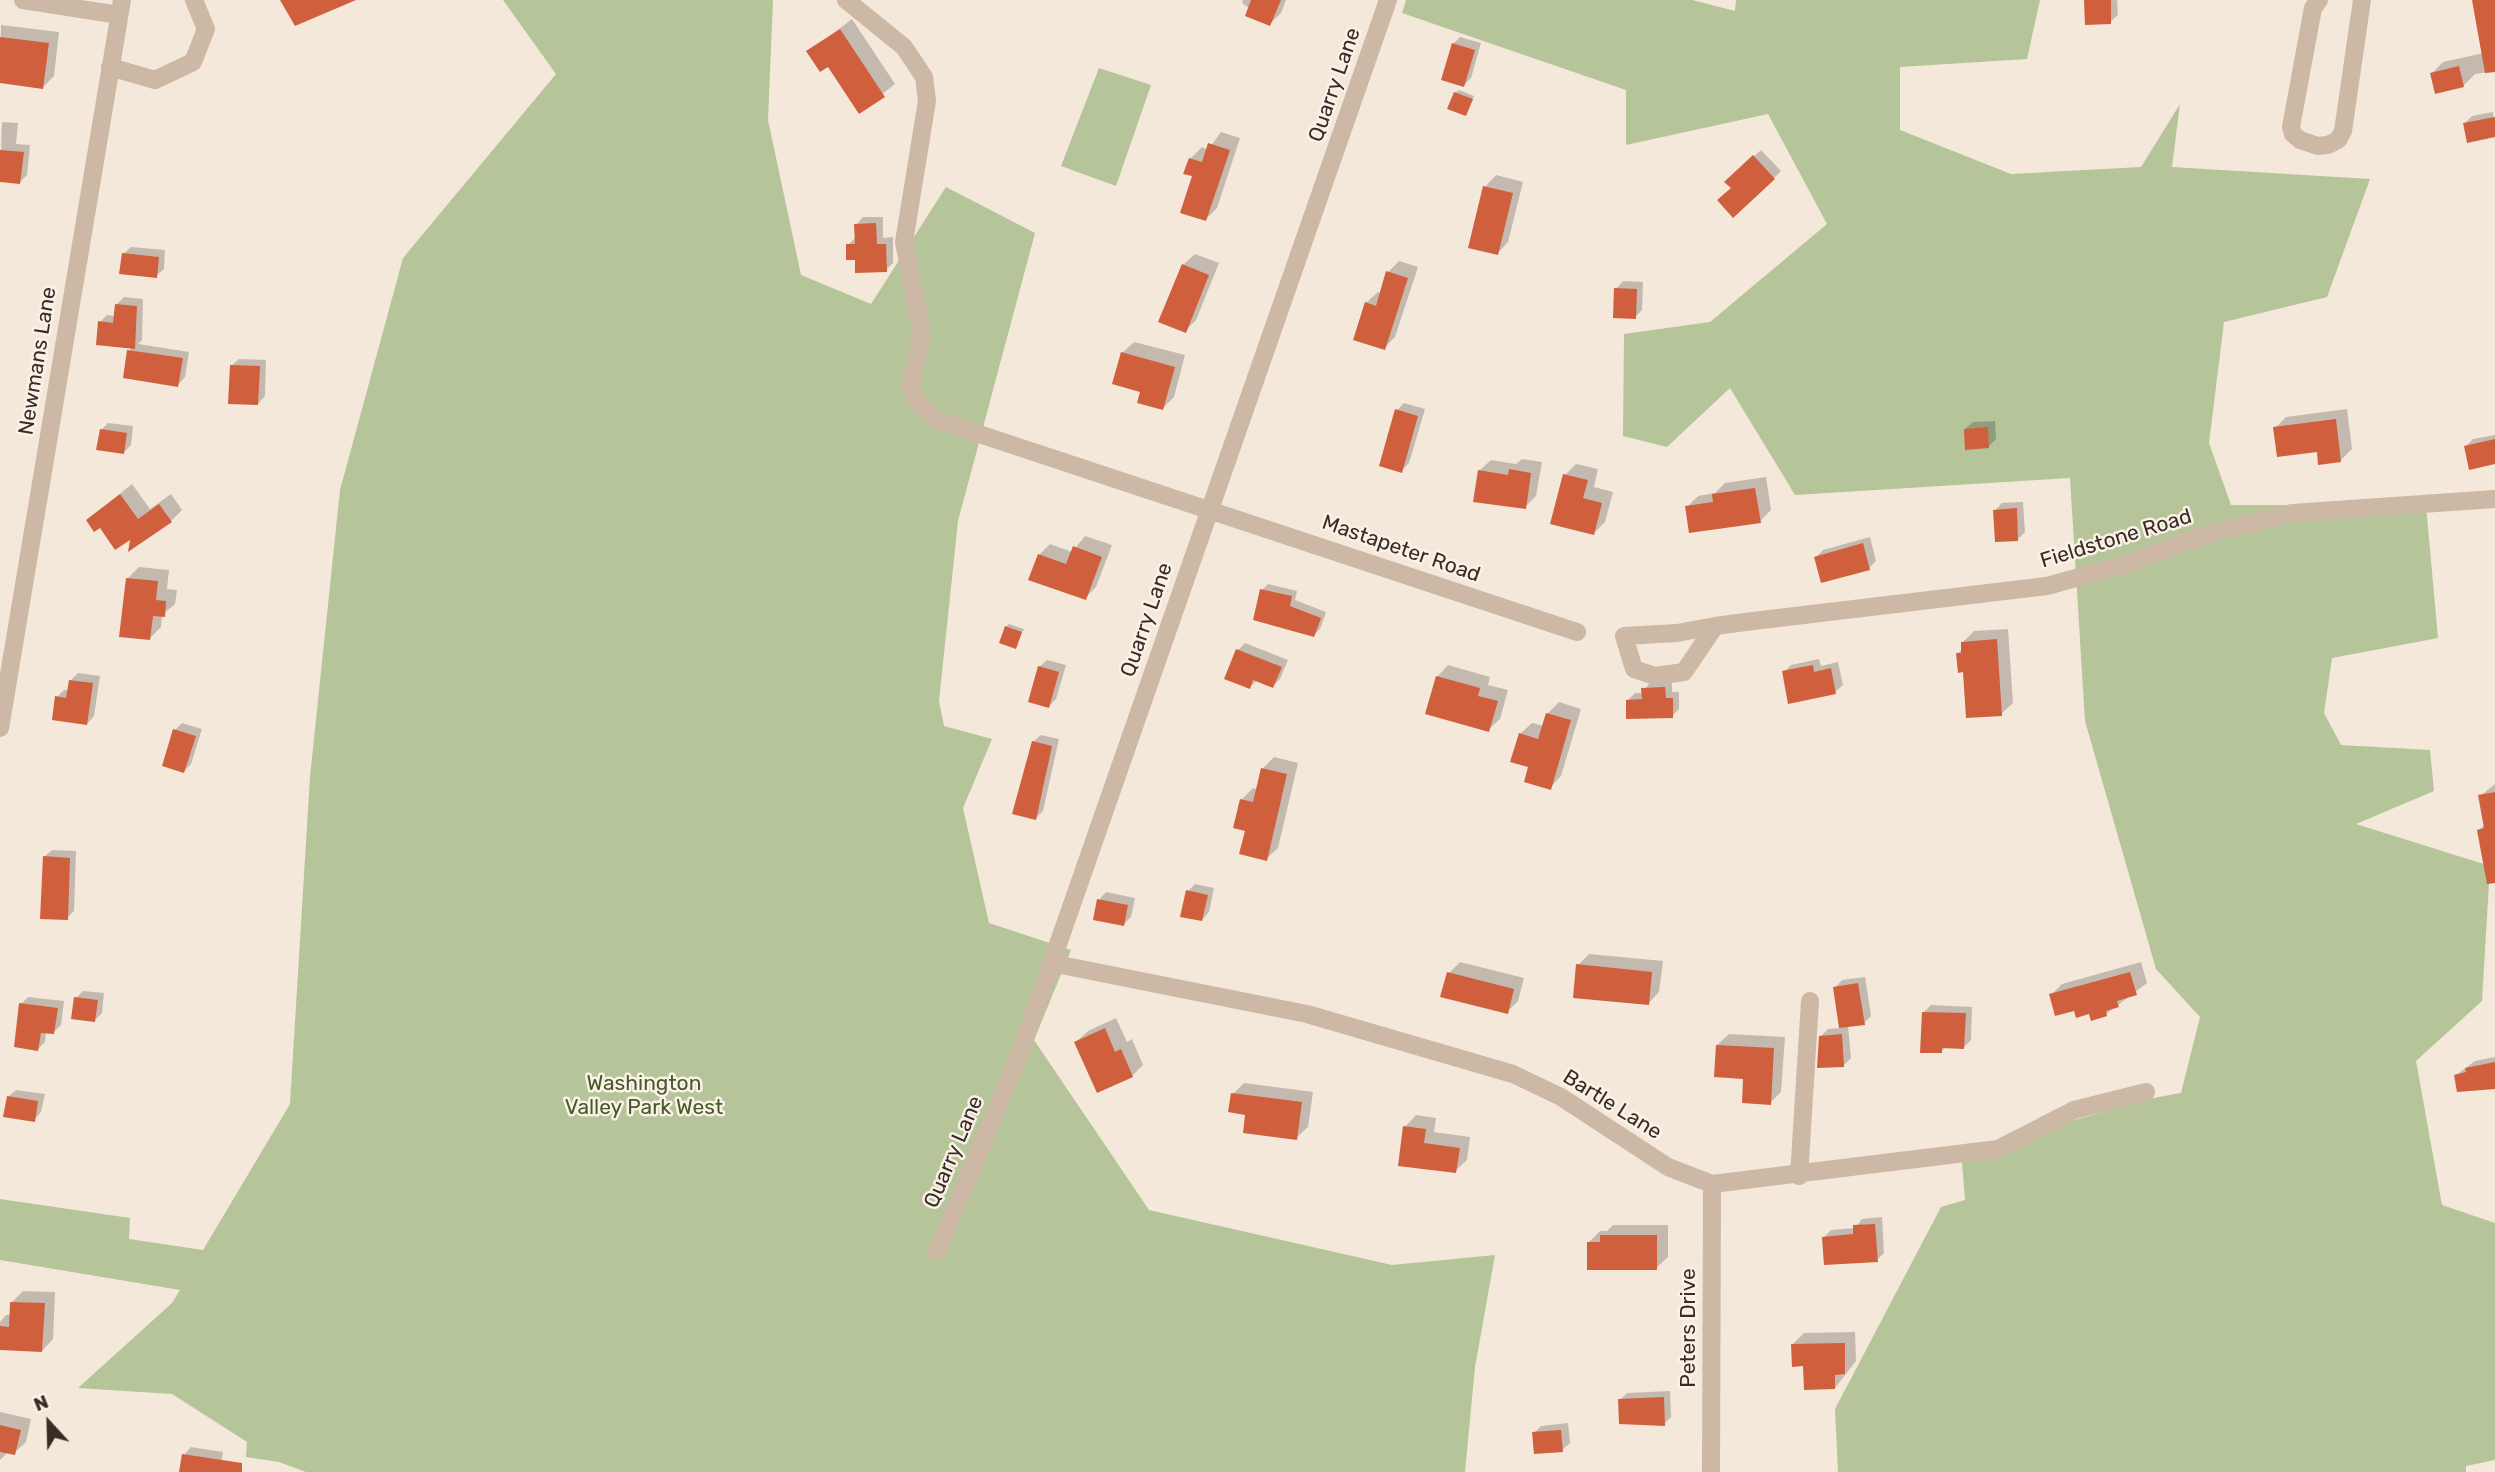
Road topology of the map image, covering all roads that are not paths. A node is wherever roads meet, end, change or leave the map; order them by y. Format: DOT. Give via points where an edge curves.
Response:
graph roads {
  1 [pos="23,0"];
  2 [pos="194,0"];
  3 [pos="846,0"];
  4 [pos="1388,0"];
  5 [pos="2319,0"];
  6 [pos="2360,0"];
  7 [pos="120,8"];
  8 [pos="110,67"];
  9 [pos="2495,499"];
  10 [pos="1210,508"];
  11 [pos="1715,626"];
  12 [pos="1577,632"];
  13 [pos="0,728"];
  14 [pos="1051,963"];
  15 [pos="1810,1001"];
  16 [pos="2146,1092"];
  17 [pos="1800,1175"];
  18 [pos="1712,1184"];
  19 [pos="937,1251"];
  20 [pos="1711,1472"];
  1 -- 7 [label="street"];
  2 -- 8 [label="street" via="206,29 193,62 155,80"];
  3 -- 10 [label="street, Mastapeter Road" via="904,47 924,77 924,124 904,242 922,334 910,386 920,405 937,420"];
  4 -- 10 [label="street, Quarry Lane"];
  5 -- 6 [label="street" via="2313,8 2291,127 2300,140 2318,146 2338,140 2343,131"];
  7 -- 8 [label="street, Newmans Lane"];
  8 -- 13 [label="street, Newmans Lane"];
  9 -- 11 [label="street, Fieldstone Road" via="2292,513 2047,586"];
  10 -- 12 [label="street, Mastapeter Road"];
  10 -- 14 [label="street, Quarry Lane"];
  11 -- 11 [label="street, Fieldstone Road" via="1677,634 1623,636 1634,669 1655,676 1684,672"];
  14 -- 18 [label="street, Bartle Lane" via="1307,1014 1513,1074 1561,1097 1668,1167"];
  14 -- 19 [label="street, Quarry Lane" via="1020,1053"];
  15 -- 17 [label="street"];
  16 -- 17 [label="street, Bartle Lane" via="2074,1110 1997,1149"];
  17 -- 18 [label="street, Bartle Lane"];
  18 -- 20 [label="street, Peters Drive"];
}
